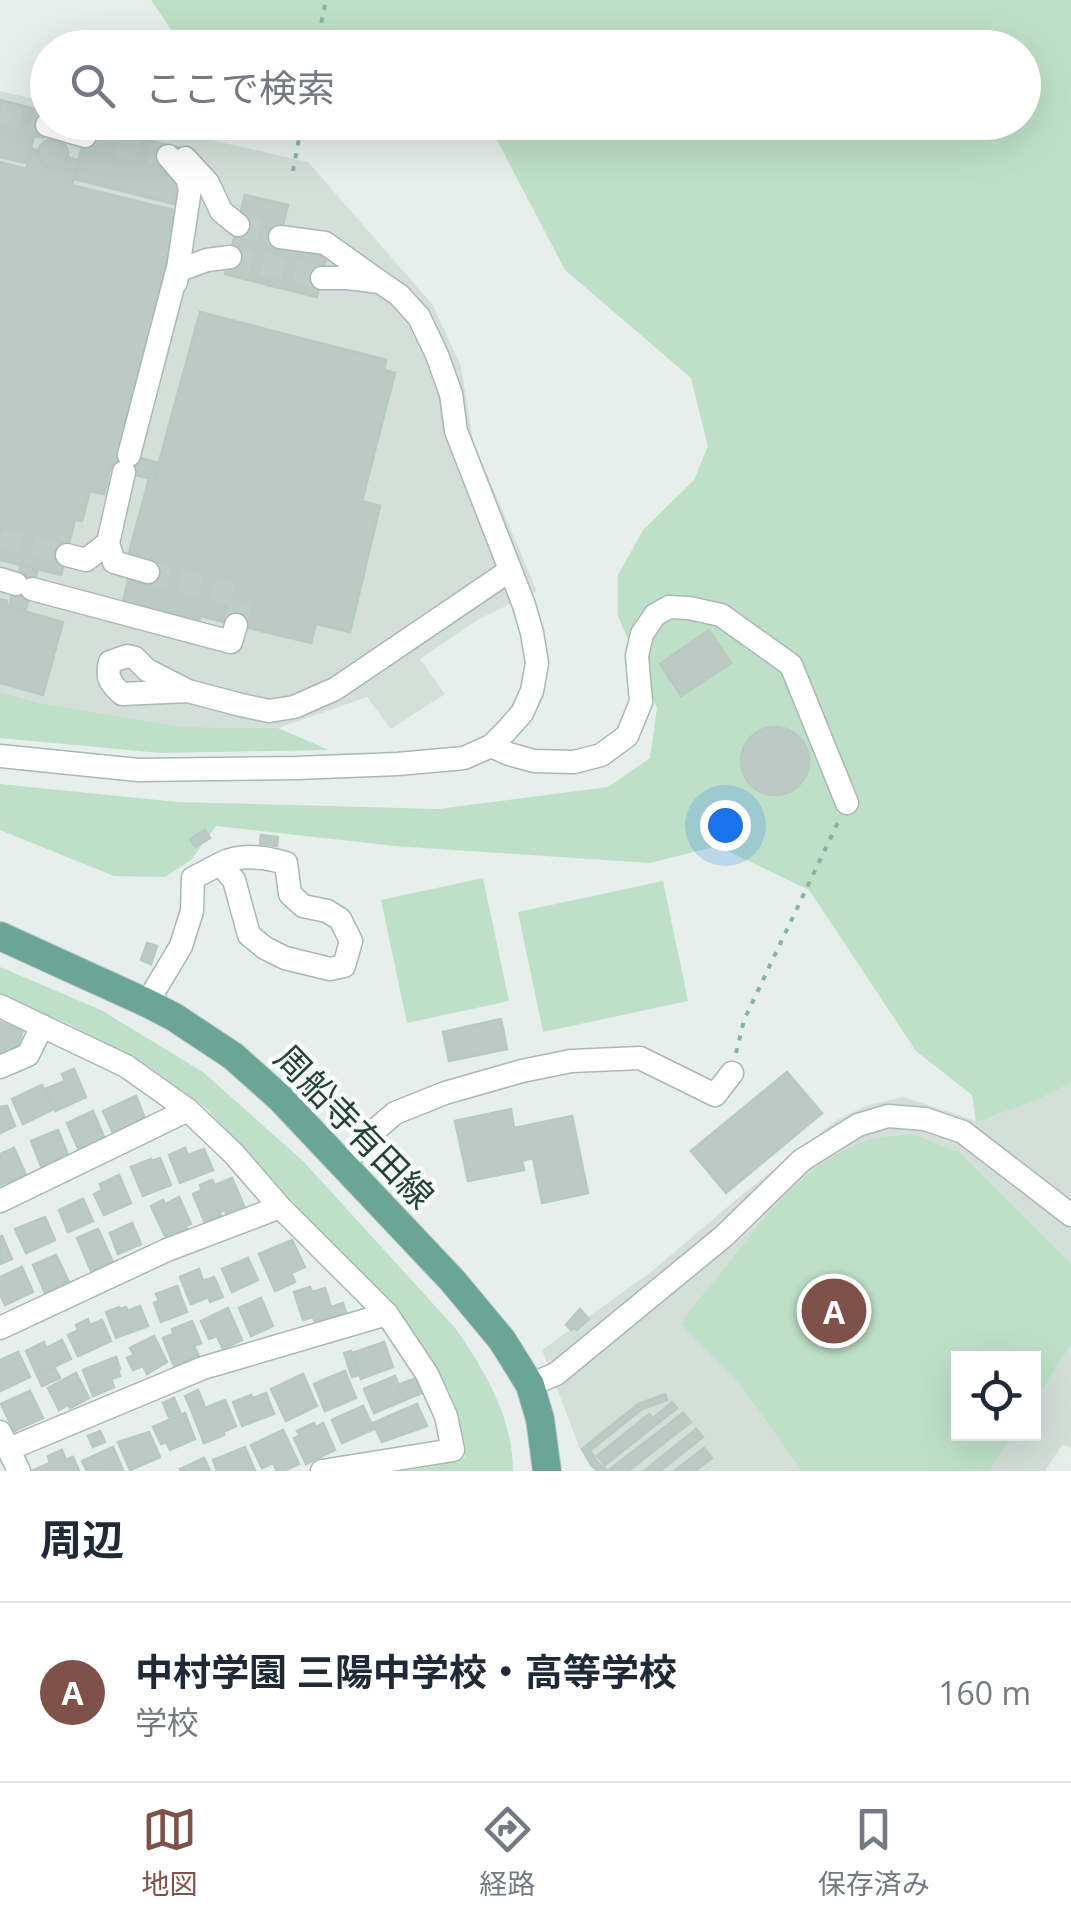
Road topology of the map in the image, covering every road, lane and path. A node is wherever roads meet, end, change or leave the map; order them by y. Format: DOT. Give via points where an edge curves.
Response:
graph roads {
  1 [pos="326,0"];
  2 [pos="320,30"];
  3 [pos="299,140"];
  4 [pos="293,171"];
  5 [pos="238,225"];
  6 [pos="280,237"];
  7 [pos="230,258"];
  8 [pos="322,278"];
  9 [pos="380,282"];
  10 [pos="175,286"];
  11 [pos="108,543"];
  12 [pos="66,556"];
  13 [pos="148,572"];
  14 [pos="509,572"];
  15 [pos="16,584"];
  16 [pos="236,626"];
  17 [pos="188,691"];
  18 [pos="490,746"];
  19 [pos="0,756"];
  20 [pos="848,802"];
  21 [pos="220,864"];
  22 [pos="0,936"];
  23 [pos="147,1002"];
  24 [pos="0,1006"];
  25 [pos="42,1026"];
  26 [pos="0,1067"];
  27 [pos="732,1073"];
  28 [pos="188,1110"];
  29 [pos="344,1166"];
  30 [pos="0,1201"];
  31 [pos="280,1207"];
  32 [pos="1071,1215"];
  33 [pos="387,1314"];
  34 [pos="0,1328"];
  35 [pos="530,1385"];
  36 [pos="4,1440"];
  37 [pos="19,1471"];
  38 [pos="322,1471"];
  39 [pos="547,1471"];
  1 -- 2 [label="path"];
  3 -- 4 [label="path"];
  5 -- 10 [label="street" via="220,211 208,183 176,157 190,189"];
  6 -- 9 [label="street" via="325,243"];
  7 -- 10 [label="street" via="178,272"];
  8 -- 9 [label="street"];
  9 -- 14 [label="street" via="419,317 437,356 456,431"];
  10 -- 11 [label="street"];
  11 -- 12 [label="street" via="86,560"];
  11 -- 13 [label="street" via="114,562"];
  14 -- 17 [label="street" via="335,690 294,707 269,711"];
  14 -- 18 [label="street" via="536,663 522,713"];
  15 -- 16 [label="street" via="231,642"];
  18 -- 19 [label="street" via="464,758 296,768 138,770"];
  18 -- 20 [label="street" via="534,761 602,756 627,736 641,702 642,634 669,607 689,608 720,615 790,665"];
  20 -- 27 [label="path" via="744,1020"];
  21 -- 21 [label="street" via="234,880 250,935 265,948 330,969 344,966 351,942 340,919 290,894 286,863 264,857"];
  21 -- 23 [label="street" via="193,878 182,946"];
  22 -- 23 [label="main road, 周船寺有田線"];
  23 -- 29 [label="main road, 周船寺有田線" via="233,1056"];
  24 -- 25 [label="street"];
  25 -- 26 [label="street" via="28,1056"];
  25 -- 28 [label="street" via="126,1066"];
  27 -- 29 [label="street" via="715,1095 640,1058 522,1071 395,1113"];
  28 -- 30 [label="street"];
  28 -- 31 [label="street"];
  29 -- 35 [label="main road, 周船寺有田線" via="452,1280"];
  31 -- 33 [label="street"];
  31 -- 34 [label="street" via="167,1250"];
  32 -- 35 [label="street" via="963,1132 888,1116 858,1125 802,1160 724,1236 556,1374"];
  33 -- 36 [label="street" via="202,1368"];
  33 -- 38 [label="street" via="428,1374 453,1450"];
  35 -- 39 [label="main road, 周船寺有田線"];
  36 -- 37 [label="street"];
}
